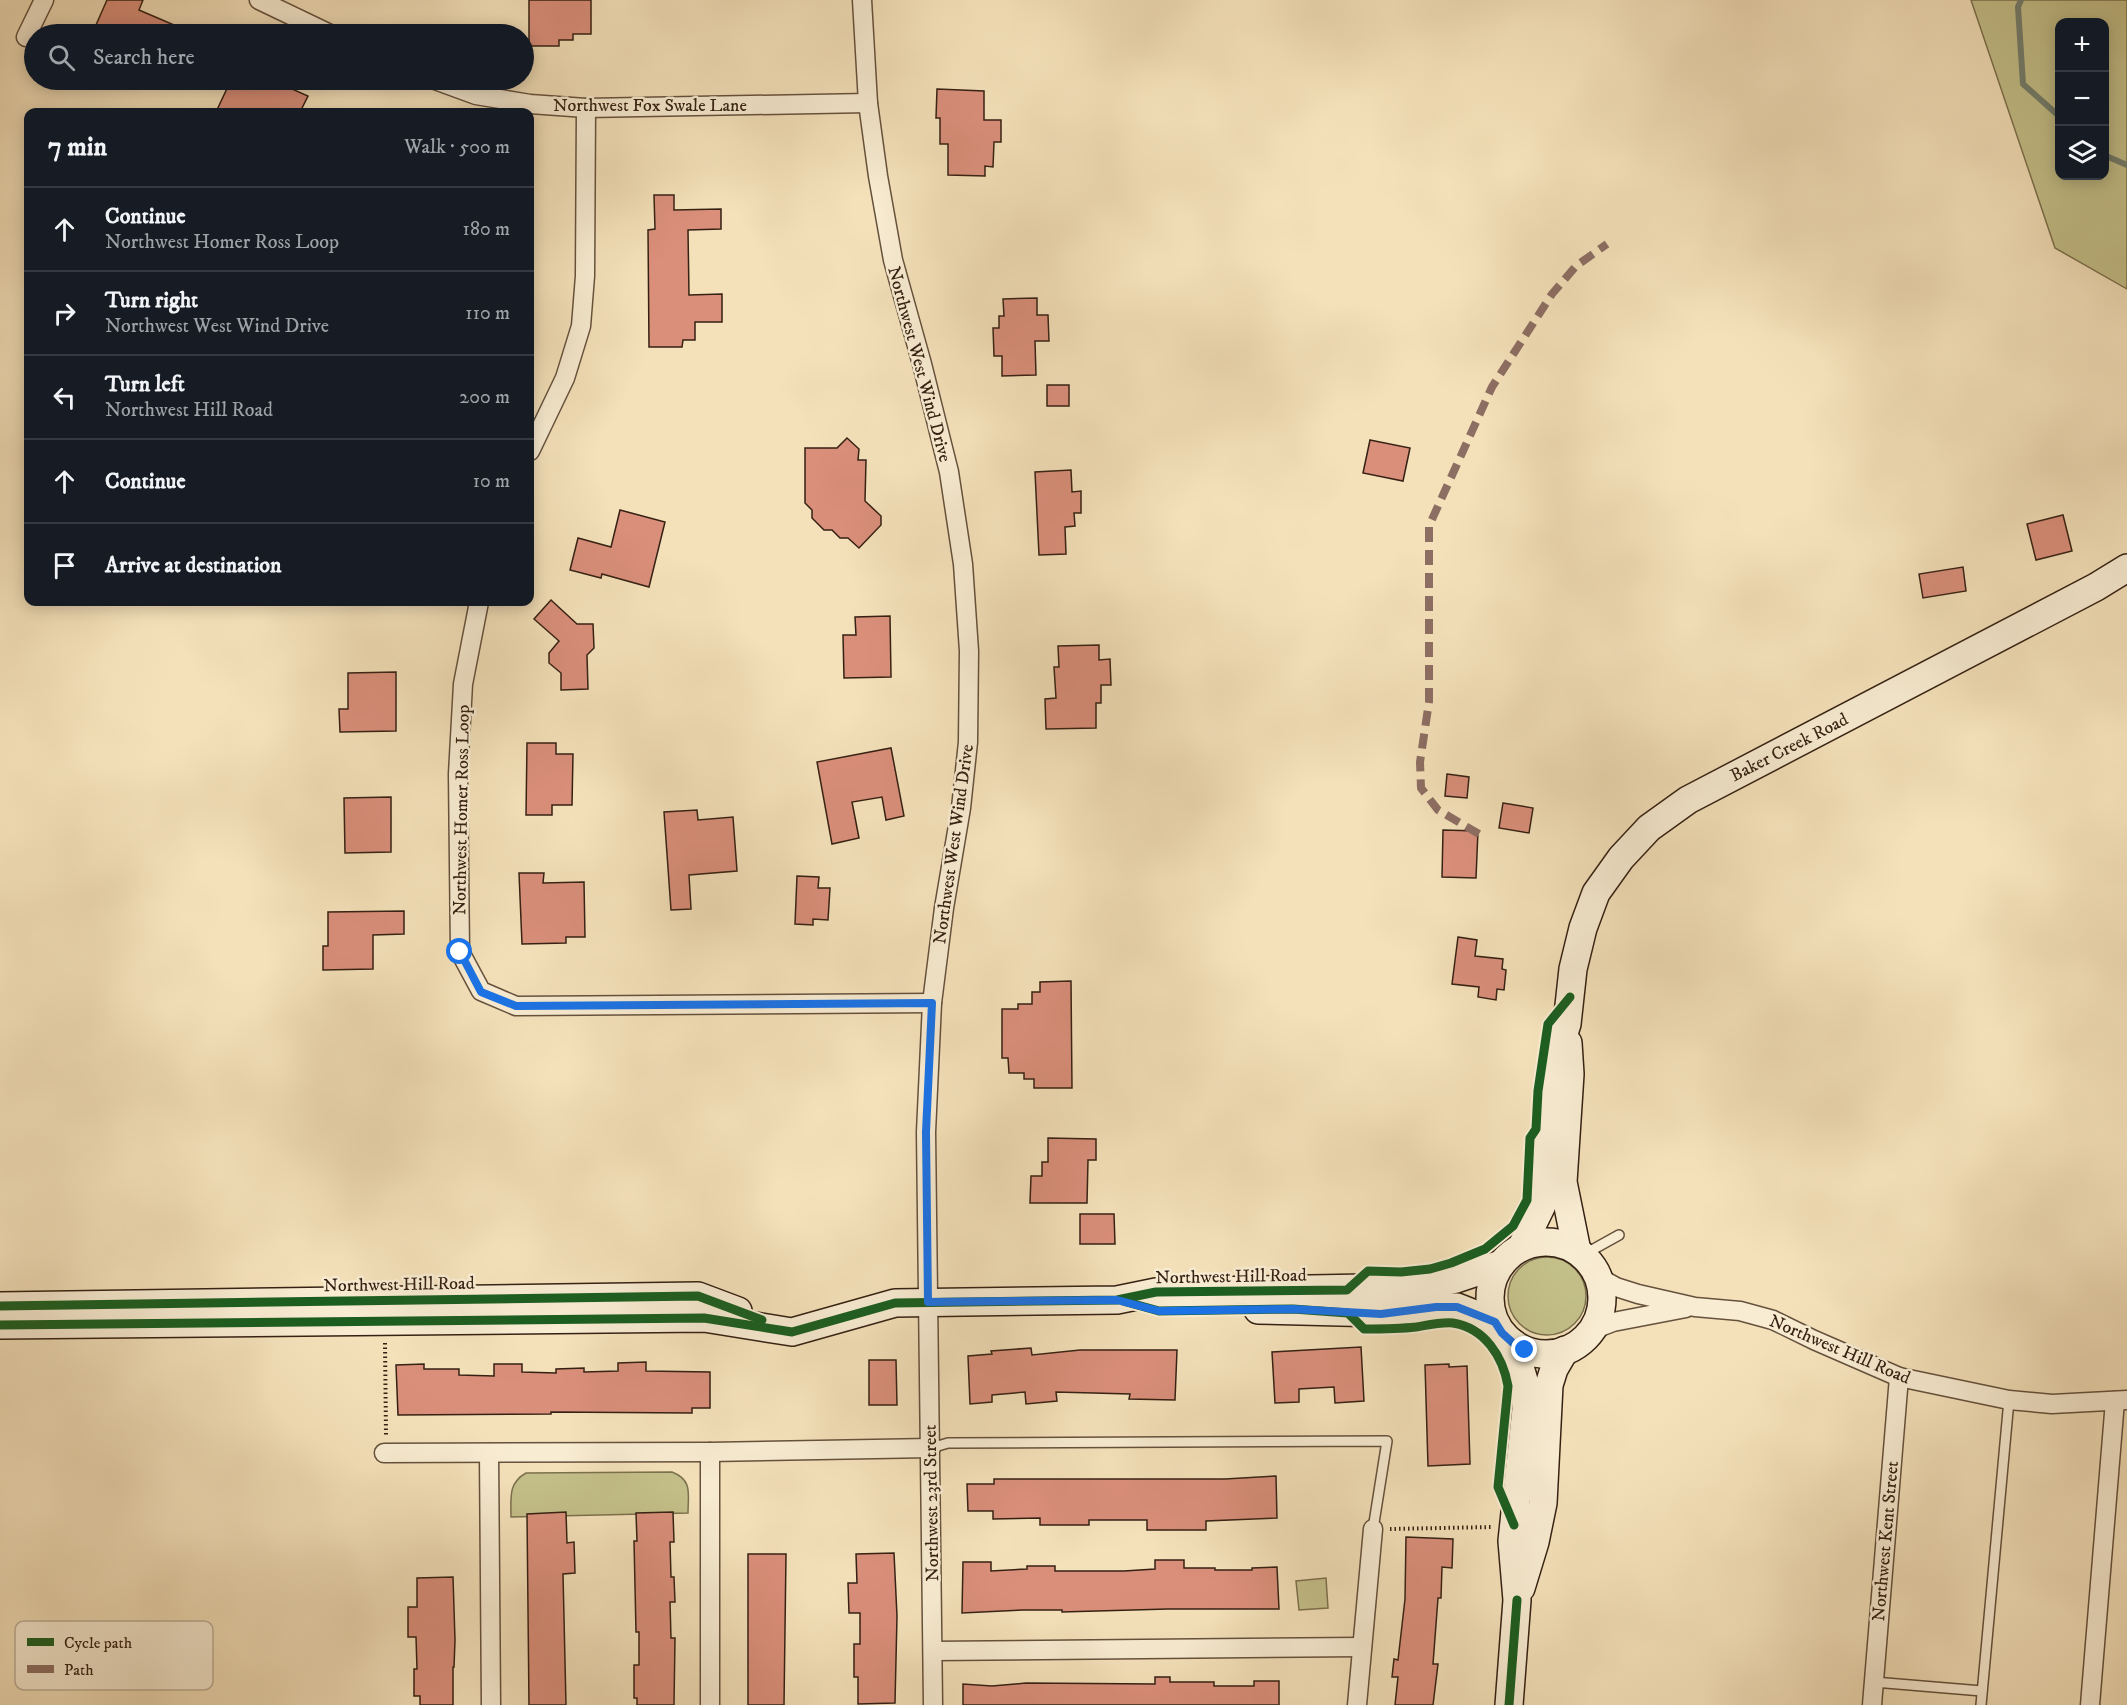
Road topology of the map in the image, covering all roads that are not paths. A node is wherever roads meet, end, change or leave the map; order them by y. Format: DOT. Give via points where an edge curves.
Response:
graph roads {
  1 [pos="44,0"];
  2 [pos="259,0"];
  3 [pos="862,0"];
  4 [pos="32,24"];
  5 [pos="309,24"];
  6 [pos="464,90"];
  7 [pos="868,103"];
  8 [pos="586,108"];
  9 [pos="534,443"];
  10 [pos="2127,568"];
  11 [pos="478,606"];
  12 [pos="932,1003"];
  13 [pos="1567,1024"];
  14 [pos="1619,1235"];
  15 [pos="1522,1246"];
  16 [pos="1586,1261"];
  17 [pos="1501,1264"];
  18 [pos="1117,1300"];
  19 [pos="928,1302"];
  20 [pos="0,1306"];
  21 [pos="1695,1307"];
  22 [pos="1495,1322"];
  23 [pos="0,1325"];
  24 [pos="1592,1330"];
  25 [pos="792,1332"];
  26 [pos="1513,1343"];
  27 [pos="1565,1350"];
  28 [pos="1899,1377"];
  29 [pos="2009,1400"];
  30 [pos="2121,1400"];
  31 [pos="385,1444"];
  32 [pos="931,1448"];
  33 [pos="710,1452"];
  34 [pos="489,1453"];
  35 [pos="1380,1529"];
  36 [pos="1518,1600"];
  37 [pos="1362,1647"];
  38 [pos="933,1651"];
  39 [pos="1874,1682"];
  40 [pos="1982,1691"];
  41 [pos="490,1705"];
  42 [pos="710,1705"];
  43 [pos="933,1705"];
  44 [pos="1357,1705"];
  45 [pos="1509,1705"];
  46 [pos="1872,1705"];
  47 [pos="1981,1705"];
  48 [pos="2090,1705"];
  1 -- 4 [label="street"];
  2 -- 5 [label="street"];
  3 -- 7 [label="street, Northwest West Wind Drive"];
  6 -- 8 [label="street, Northwest Fox Swale Lane" via="531,104"];
  7 -- 8 [label="street, Northwest Fox Swale Lane"];
  7 -- 12 [label="street, Northwest West Wind Drive" via="893,260 949,472 963,564 969,651 968,741"];
  8 -- 9 [label="street" via="581,326 565,378"];
  10 -- 13 [label="main road, Baker Creek Road" via="1688,800 1649,828 1596,893 1575,958"];
  11 -- 12 [label="street, Northwest Homer Ross Loop" via="464,684 458,774 460,952 481,992 516,1006"];
  12 -- 19 [label="street, Northwest West Wind Drive" via="926,1132"];
  13 -- 15 [label="main road, Baker Creek Road" via="1551,1074 1542,1205"];
  13 -- 16 [label="main road, Baker Creek Road" via="1570,1074 1563,1182"];
  14 -- 16 [label="lane"];
  15 -- 16 [label="main road" via="1550,1241 1564,1244"];
  15 -- 17 [label="main road"];
  16 -- 21 [label="street, Northwest Hill Road" via="1616,1287"];
  16 -- 24 [label="main road" via="1602,1291 1602,1305"];
  17 -- 18 [label="main road, Northwest Hill Road" via="1420,1287 1156,1292"];
  17 -- 22 [label="main road" via="1490,1292"];
  18 -- 19 [label="main road, Northwest Hill Road"];
  18 -- 22 [label="main road, Northwest Hill Road" via="1159,1311 1293,1309 1381,1314 1457,1307"];
  19 -- 25 [label="main road, Northwest Hill Road" via="895,1303"];
  19 -- 32 [label="street, Northwest 23rd Street"];
  20 -- 25 [label="main road, Northwest Hill Road" via="698,1296"];
  21 -- 24 [label="street, Northwest Hill Road" via="1613,1322"];
  21 -- 28 [label="street, Northwest Hill Road" via="1740,1311 1773,1320"];
  22 -- 26 [label="main road"];
  23 -- 25 [label="main road, Northwest Hill Road" via="704,1318"];
  24 -- 27 [label="main road"];
  26 -- 27 [label="main road" via="1538,1353"];
  26 -- 36 [label="main road" via="1525,1384 1512,1541"];
  27 -- 36 [label="main road" via="1549,1385 1543,1503"];
  28 -- 29 [label="street, Northwest Hill Road"];
  28 -- 39 [label="street, Northwest Kent Street"];
  29 -- 30 [label="street, Northwest Hill Road" via="2052,1404"];
  29 -- 40 [label="lane"];
  30 -- 48 [label="street"];
  31 -- 34 [label="street"];
  32 -- 33 [label="street"];
  32 -- 35 [label="lane" via="948,1443 1387,1441"];
  32 -- 38 [label="street, Northwest 23rd Street"];
  33 -- 34 [label="street"];
  33 -- 42 [label="street"];
  34 -- 41 [label="street"];
  35 -- 37 [label="street"];
  36 -- 45 [label="main road"];
  37 -- 38 [label="street"];
  37 -- 44 [label="street"];
  38 -- 43 [label="street, Northwest 23rd Street"];
  39 -- 40 [label="lane"];
  39 -- 46 [label="street, Northwest Kent Street"];
  40 -- 47 [label="lane"];
}
